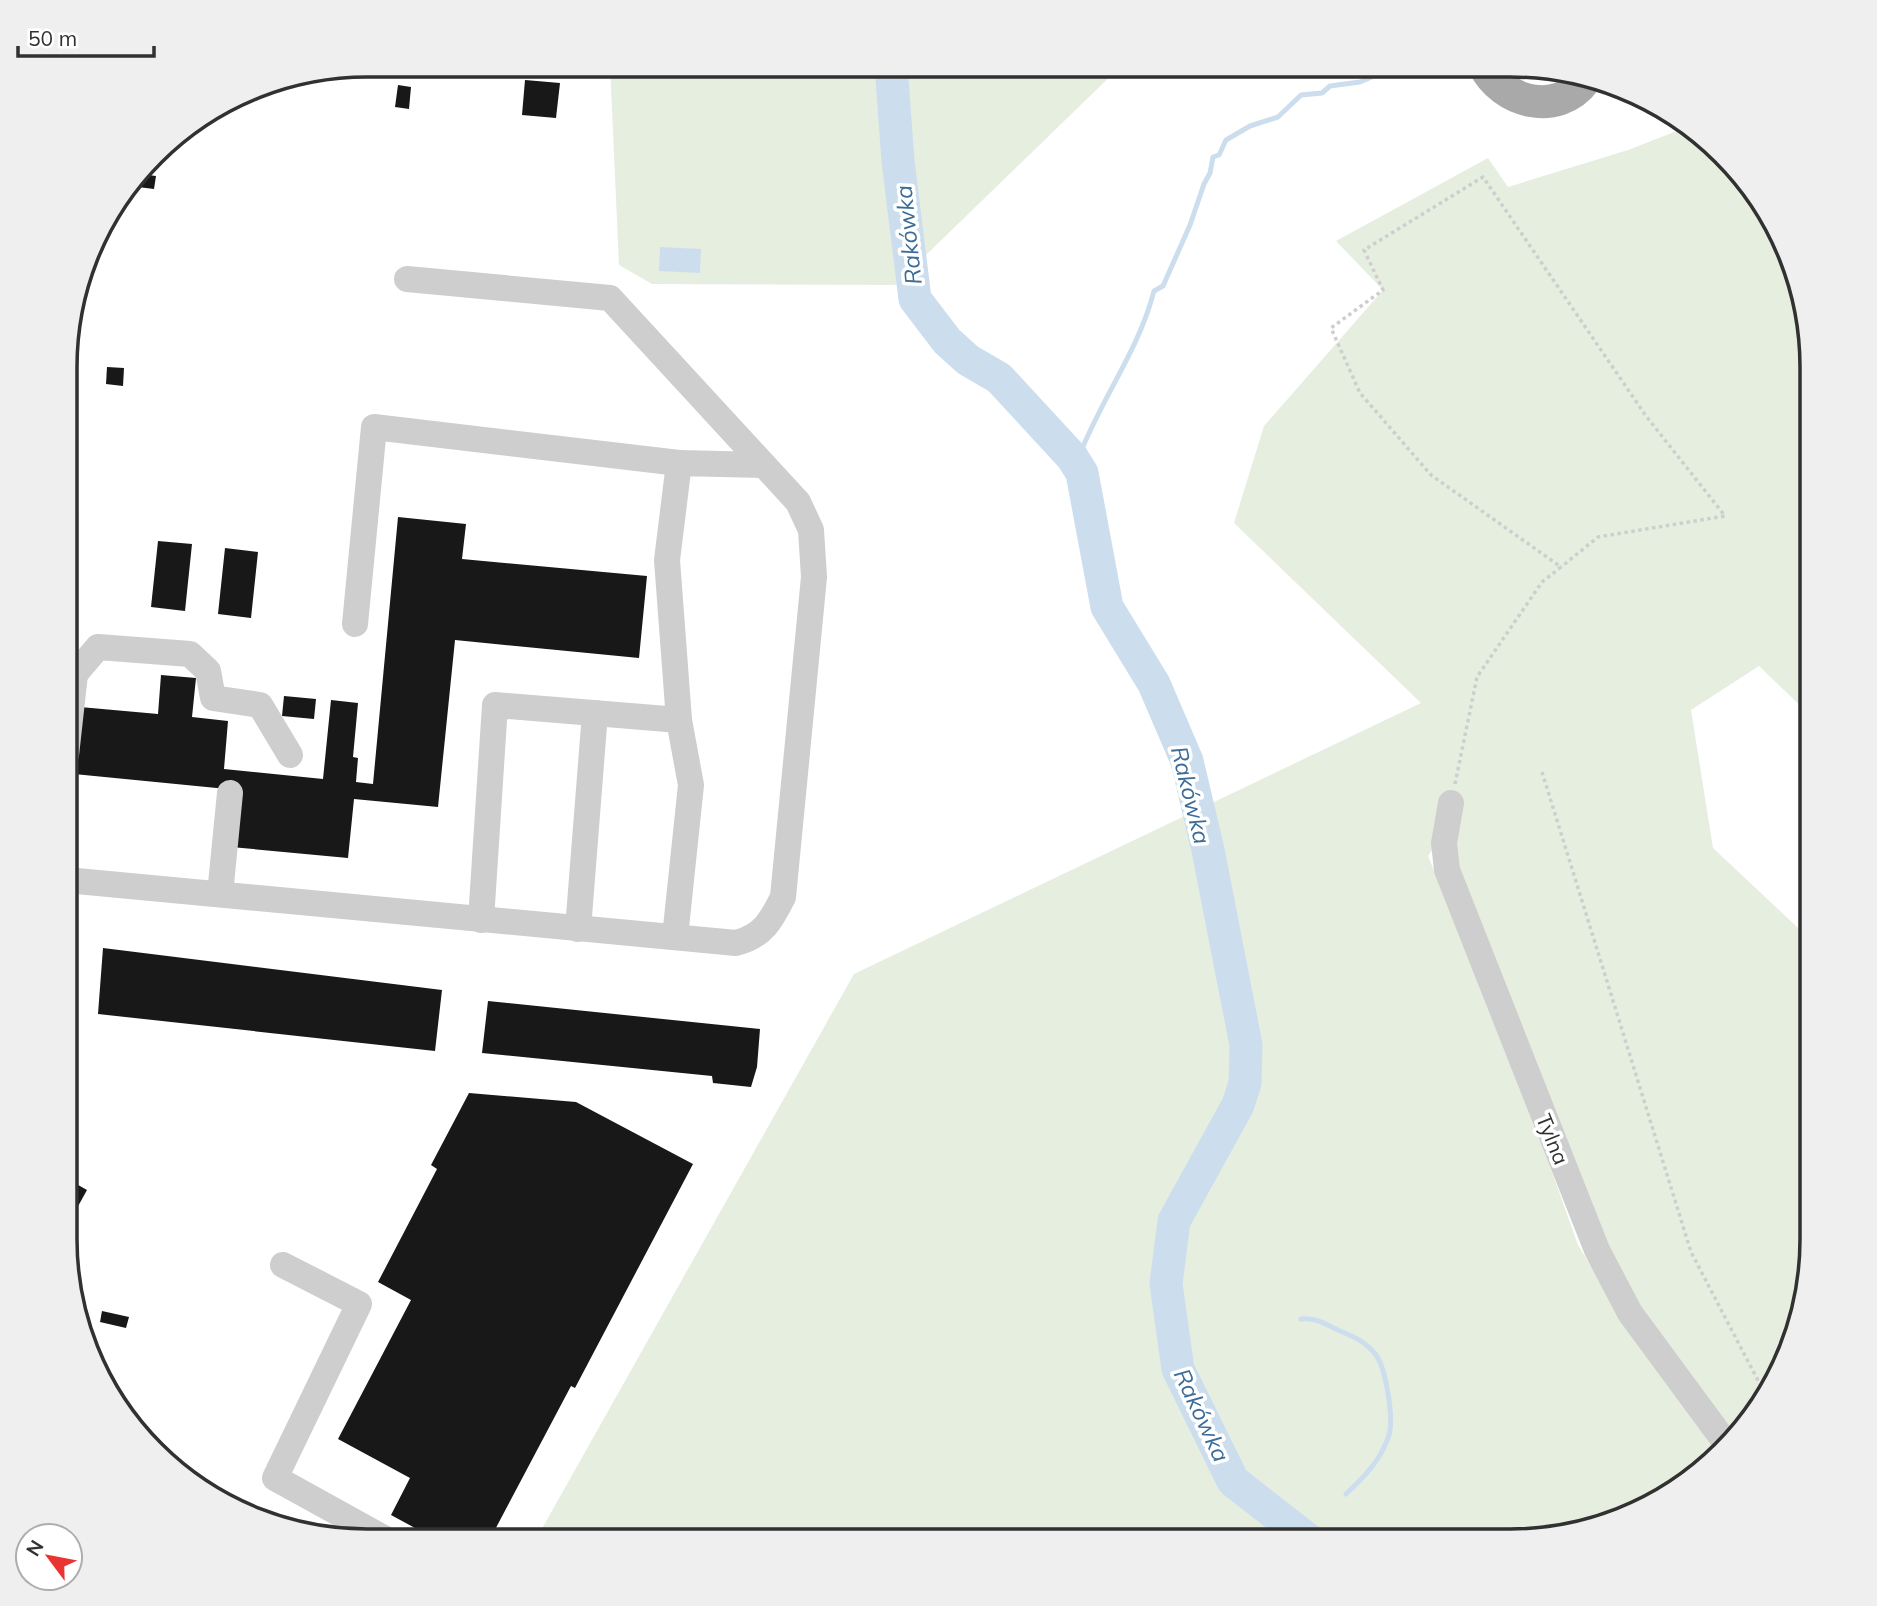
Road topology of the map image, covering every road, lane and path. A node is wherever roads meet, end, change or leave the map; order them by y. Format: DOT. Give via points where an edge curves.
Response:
graph roads {
  1 [pos="1492,77"];
  2 [pos="1579,86"];
  3 [pos="407,279"];
  4 [pos="679,463"];
  5 [pos="763,465"];
  6 [pos="1561,568"];
  7 [pos="355,624"];
  8 [pos="77,668"];
  9 [pos="595,713"];
  10 [pos="679,720"];
  11 [pos="290,755"];
  12 [pos="1542,772"];
  13 [pos="230,793"];
  14 [pos="1451,803"];
  15 [pos="77,881"];
  16 [pos="220,894"];
  17 [pos="481,920"];
  18 [pos="578,929"];
  19 [pos="675,937"];
  20 [pos="283,1265"];
  21 [pos="1760,1385"];
  22 [pos="1721,1437"];
  23 [pos="361,1529"];
  1 -- 2 [label="main road" via="1512,96 1530,102 1549,102"];
  3 -- 5 [label="street" via="610,298"];
  4 -- 5 [label="street"];
  4 -- 7 [label="street" via="374,427"];
  4 -- 10 [label="street" via="667,560"];
  5 -- 19 [label="street" via="798,502 811,530 814,577 783,897 771,921 751,939 736,943"];
  6 -- 6 [label="path" via="1431,475 1360,393 1331,328 1383,290 1364,250 1483,177 1646,416 1725,516 1598,537"];
  6 -- 14 [label="path" via="1542,582 1477,677"];
  8 -- 11 [label="street" via="98,647 190,654 208,671 213,698 260,705"];
  9 -- 10 [label="street"];
  9 -- 17 [label="street" via="495,705"];
  9 -- 18 [label="street"];
  10 -- 19 [label="street" via="691,785"];
  12 -- 21 [label="path" via="1690,1252"];
  13 -- 16 [label="street"];
  14 -- 22 [label="street, Tylna" via="1444,843 1447,870 1597,1250 1630,1313"];
  15 -- 16 [label="street"];
  16 -- 17 [label="street"];
  17 -- 18 [label="street"];
  18 -- 19 [label="street"];
  20 -- 23 [label="street" via="359,1304 275,1478"];
}
